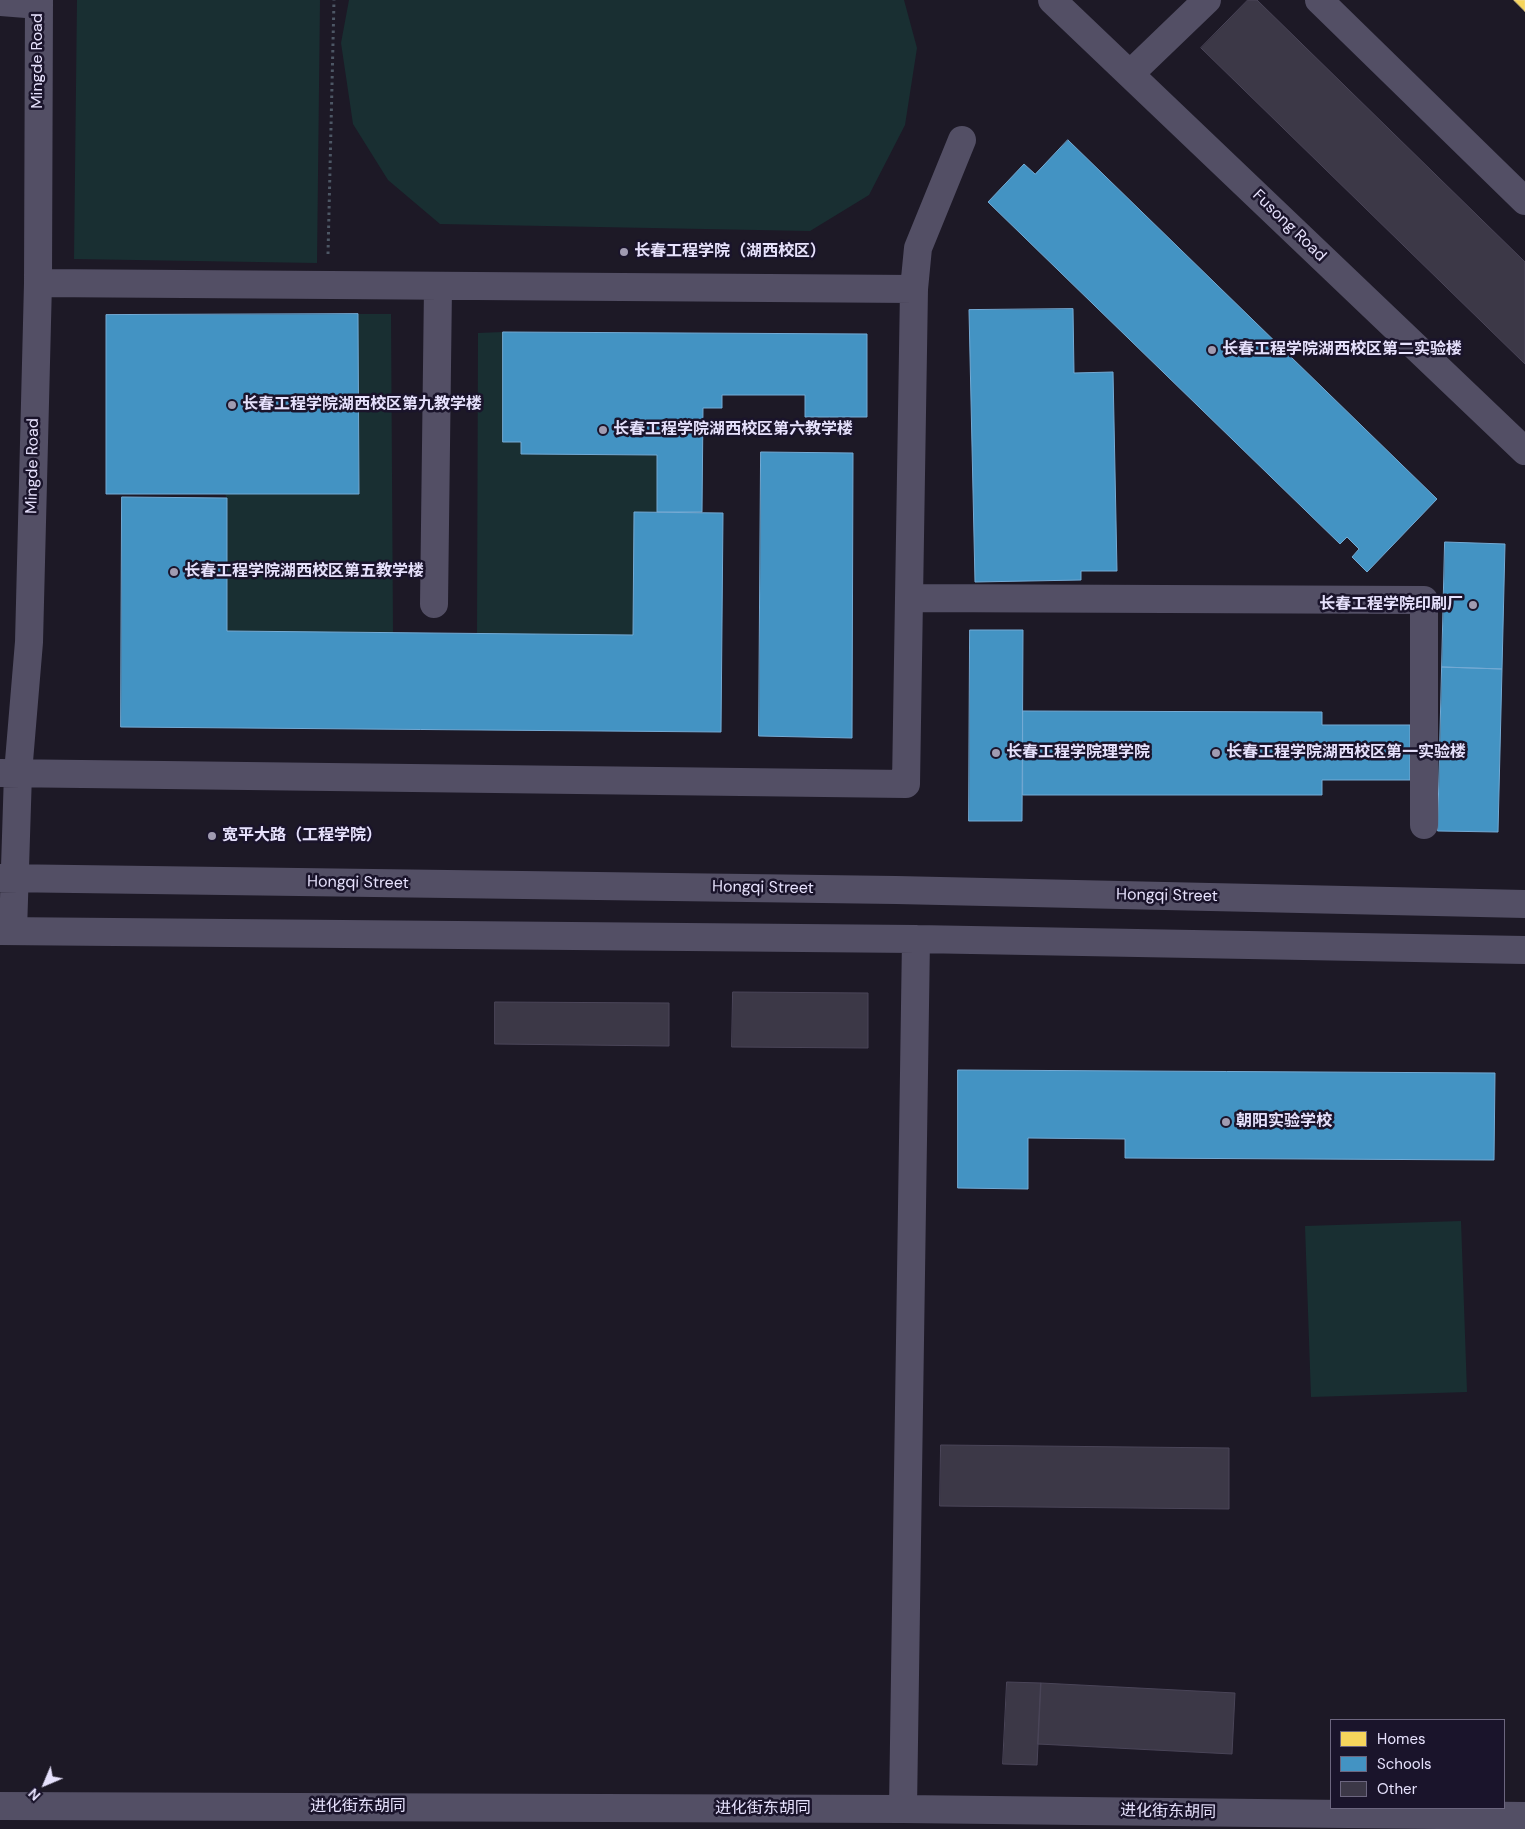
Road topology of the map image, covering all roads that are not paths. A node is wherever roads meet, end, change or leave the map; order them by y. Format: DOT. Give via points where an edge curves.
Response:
graph roads {
  1 [pos="1052,0"];
  2 [pos="1207,0"];
  3 [pos="1319,0"];
  4 [pos="0,2"];
  5 [pos="39,3"];
  6 [pos="1130,74"];
  7 [pos="962,140"];
  8 [pos="1525,201"];
  9 [pos="38,283"];
  10 [pos="438,287"];
  11 [pos="914,289"];
  12 [pos="1525,452"];
  13 [pos="909,598"];
  14 [pos="434,604"];
  15 [pos="9,773"];
  16 [pos="1424,824"];
  17 [pos="7,879"];
  18 [pos="1525,904"];
  19 [pos="6,931"];
  20 [pos="916,939"];
  21 [pos="1525,950"];
  22 [pos="0,1806"];
  23 [pos="903,1809"];
  24 [pos="1525,1816"];
  25 [pos="1260,1821"];
  1 -- 6 [label="street, Fusong Road"];
  2 -- 6 [label="street"];
  3 -- 8 [label="street"];
  4 -- 5 [label="street"];
  5 -- 9 [label="street, Mingde Road"];
  6 -- 12 [label="street, Fusong Road"];
  7 -- 11 [label="street" via="918,248"];
  9 -- 10 [label="street"];
  9 -- 15 [label="street, Mingde Road" via="29,642"];
  10 -- 11 [label="street"];
  10 -- 14 [label="street"];
  11 -- 13 [label="street"];
  13 -- 15 [label="street" via="906,784"];
  13 -- 16 [label="street" via="1424,600"];
  15 -- 17 [label="street, Mingde Road"];
  17 -- 18 [label="street, Hongqi Street" via="906,890"];
  17 -- 19 [label="street, Mingde Road"];
  19 -- 20 [label="street"];
  20 -- 21 [label="street"];
  20 -- 23 [label="street"];
  22 -- 23 [label="street, 进化街东胡同"];
  23 -- 25 [label="street, 进化街东胡同"];
  24 -- 25 [label="street, 进化街东胡同"];
}
